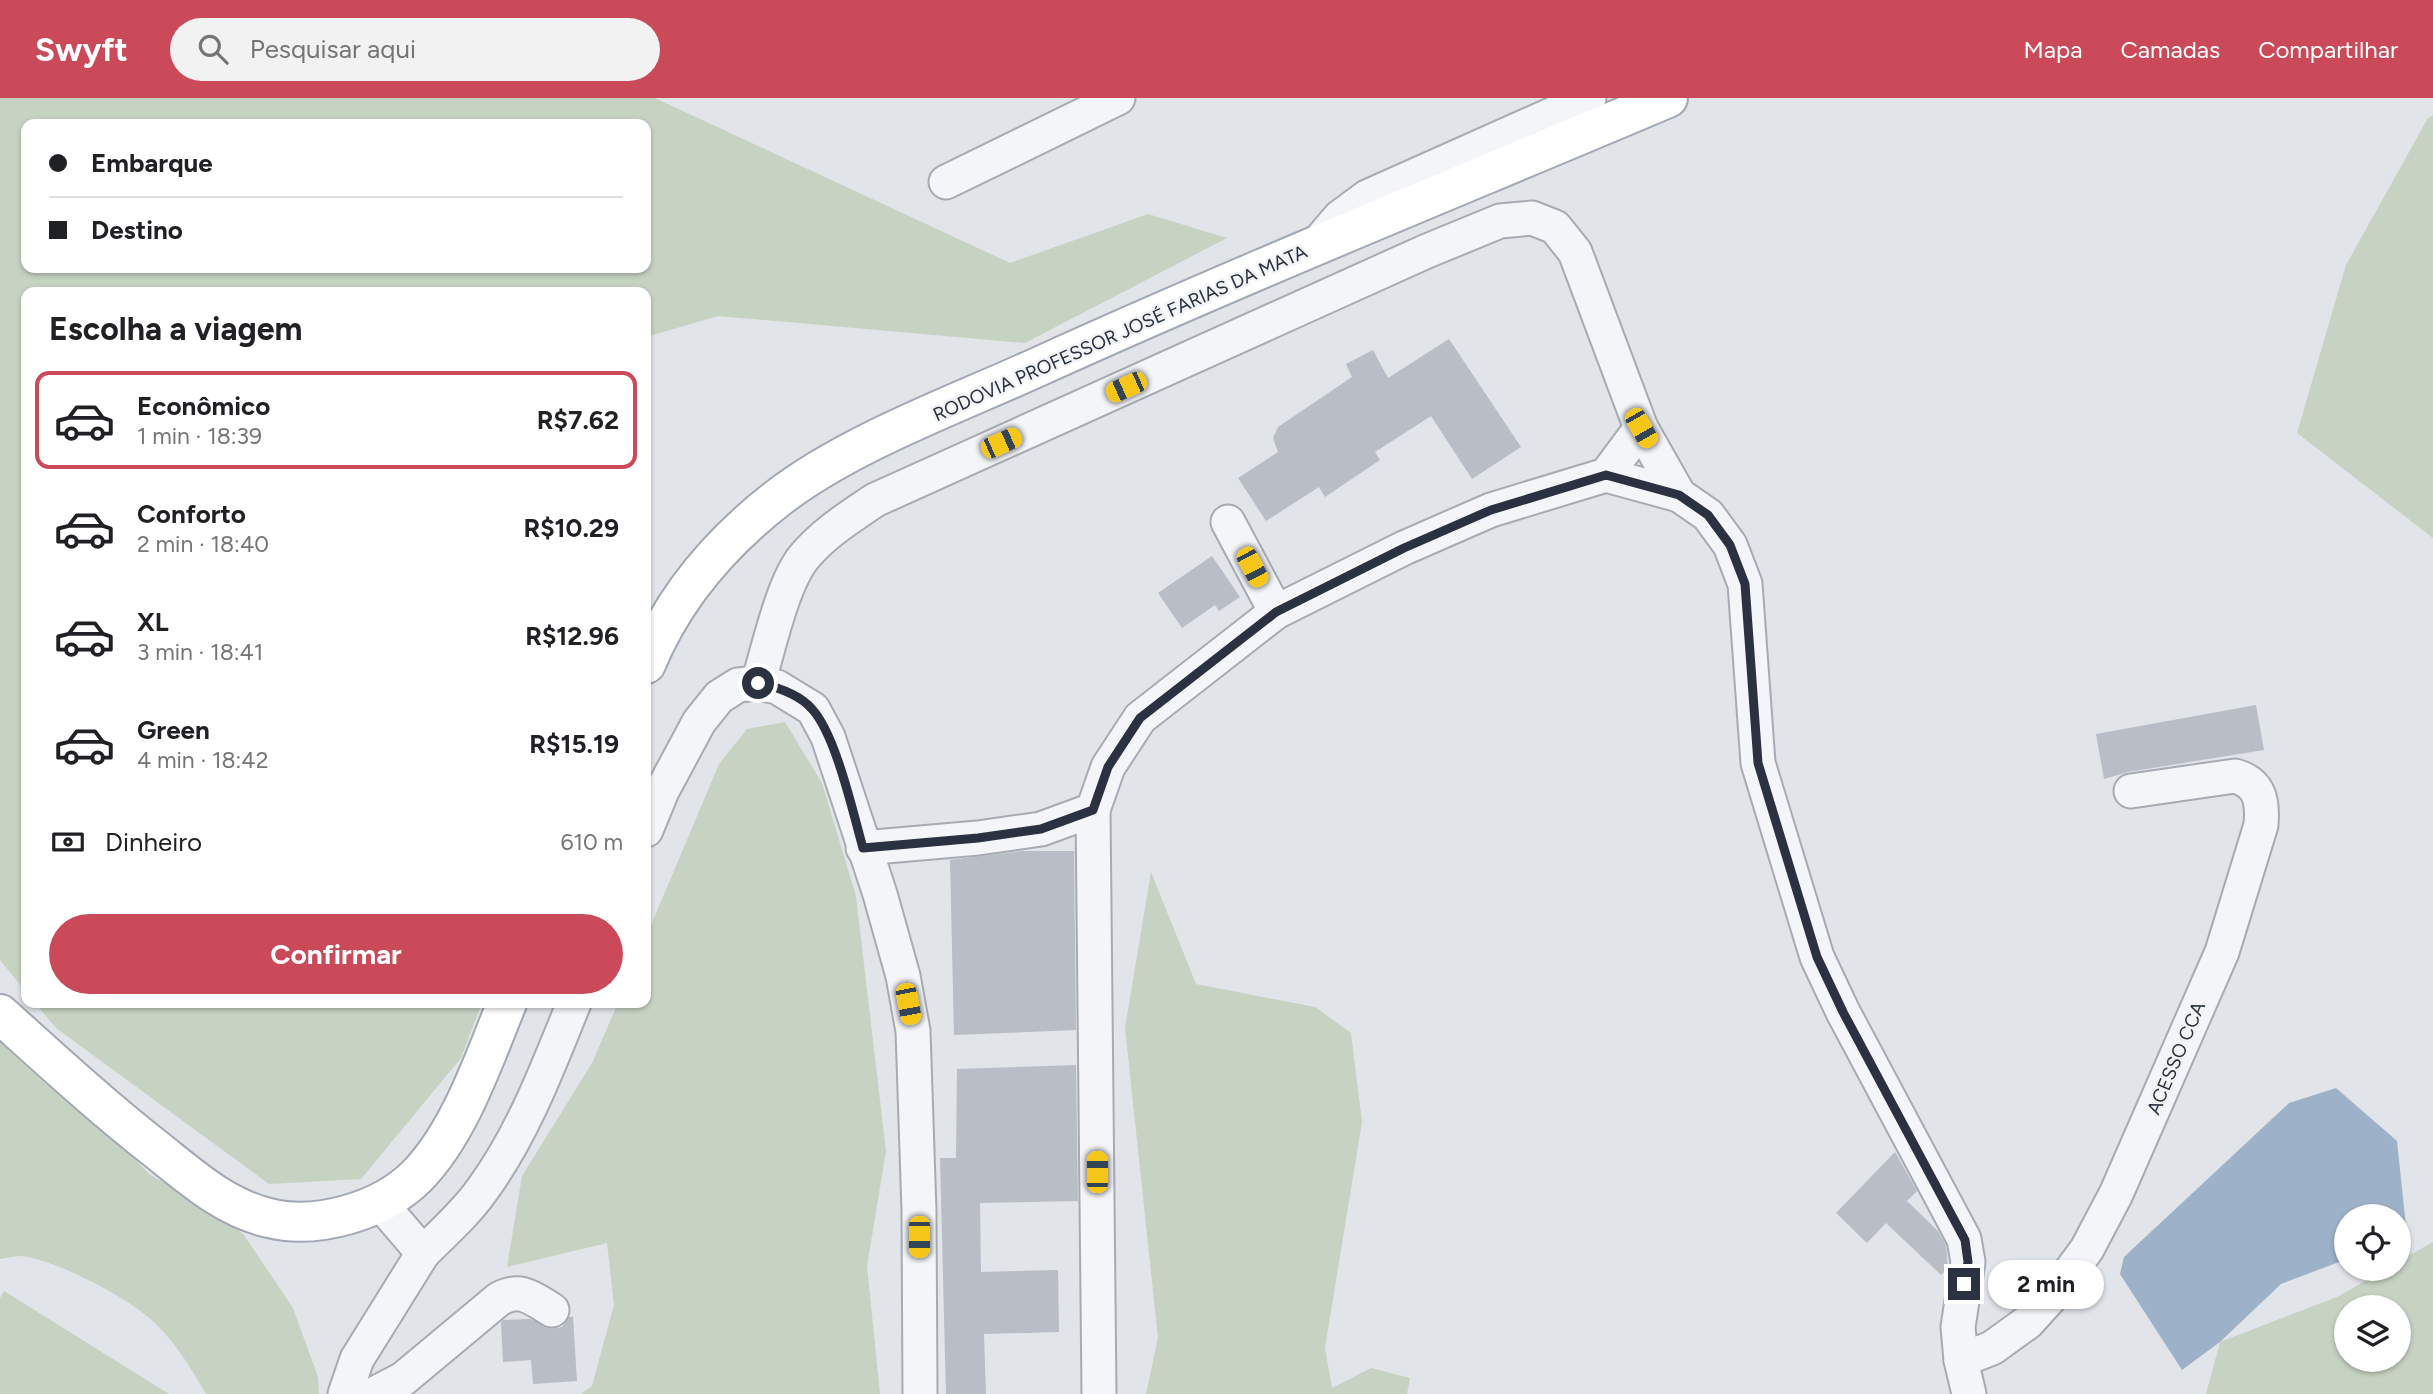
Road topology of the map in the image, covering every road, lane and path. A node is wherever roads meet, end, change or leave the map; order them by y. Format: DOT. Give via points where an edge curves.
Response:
graph roads {
  1 [pos="1118,98"];
  2 [pos="1589,98"];
  3 [pos="1668,98"];
  4 [pos="946,182"];
  5 [pos="1314,247"];
  6 [pos="1641,428"];
  7 [pos="1606,475"];
  8 [pos="1679,495"];
  9 [pos="1228,522"];
  10 [pos="1276,612"];
  11 [pos="651,654"];
  12 [pos="758,683"];
  13 [pos="2131,791"];
  14 [pos="1093,810"];
  15 [pos="651,818"];
  16 [pos="863,848"];
  17 [pos="505,1008"];
  18 [pos="572,1008"];
  19 [pos="0,1014"];
  20 [pos="382,1204"];
  21 [pos="423,1253"];
  22 [pos="552,1310"];
  23 [pos="1961,1360"];
  24 [pos="345,1394"];
  25 [pos="374,1394"];
  26 [pos="920,1394"];
  27 [pos="1099,1394"];
  28 [pos="1969,1394"];
  1 -- 4 [label="street"];
  2 -- 5 [label="street" via="1367,197 1340,217"];
  3 -- 5 [label="main road, RODOVIA PROFESSOR JOSÉ FARIAS DA MATA"];
  5 -- 11 [label="main road, RODOVIA PROFESSOR JOSÉ FARIAS DA MATA" via="1144,319 830,466 780,497 706,563 677,602"];
  6 -- 7 [label="street"];
  6 -- 8 [label="street"];
  6 -- 12 [label="street" via="1575,253 1555,227 1544,222 1532,218 1500,221 875,500 830,530 803,558 791,579"];
  7 -- 8 [label="street"];
  7 -- 10 [label="street" via="1491,510"];
  8 -- 23 [label="street" via="1708,515 1730,545 1745,584 1758,763 1817,957 1965,1240 1968,1262 1958,1327"];
  9 -- 10 [label="street"];
  10 -- 14 [label="street" via="1140,718 1108,767"];
  12 -- 15 [label="street" via="738,685 719,697 699,722"];
  12 -- 16 [label="street" via="777,687 813,709 828,737"];
  13 -- 23 [label="street, ACESSO CCA" via="2235,776 2249,780 2258,790 2263,807 2261,825 2222,952 2087,1249 2028,1322 1992,1348"];
  14 -- 16 [label="street" via="1041,829"];
  14 -- 27 [label="street"];
  16 -- 26 [label="street" via="902,976 913,1031"];
  17 -- 20 [label="main road" via="449,1133 416,1177"];
  18 -- 21 [label="street" via="538,1092 506,1153 473,1201"];
  19 -- 20 [label="main road" via="126,1125 216,1195 242,1209 269,1219 307,1220"];
  20 -- 21 [label="street"];
  21 -- 24 [label="street" via="357,1359"];
  22 -- 25 [label="street" via="525,1293 512,1292 403,1379"];
  23 -- 28 [label="street"];
}
